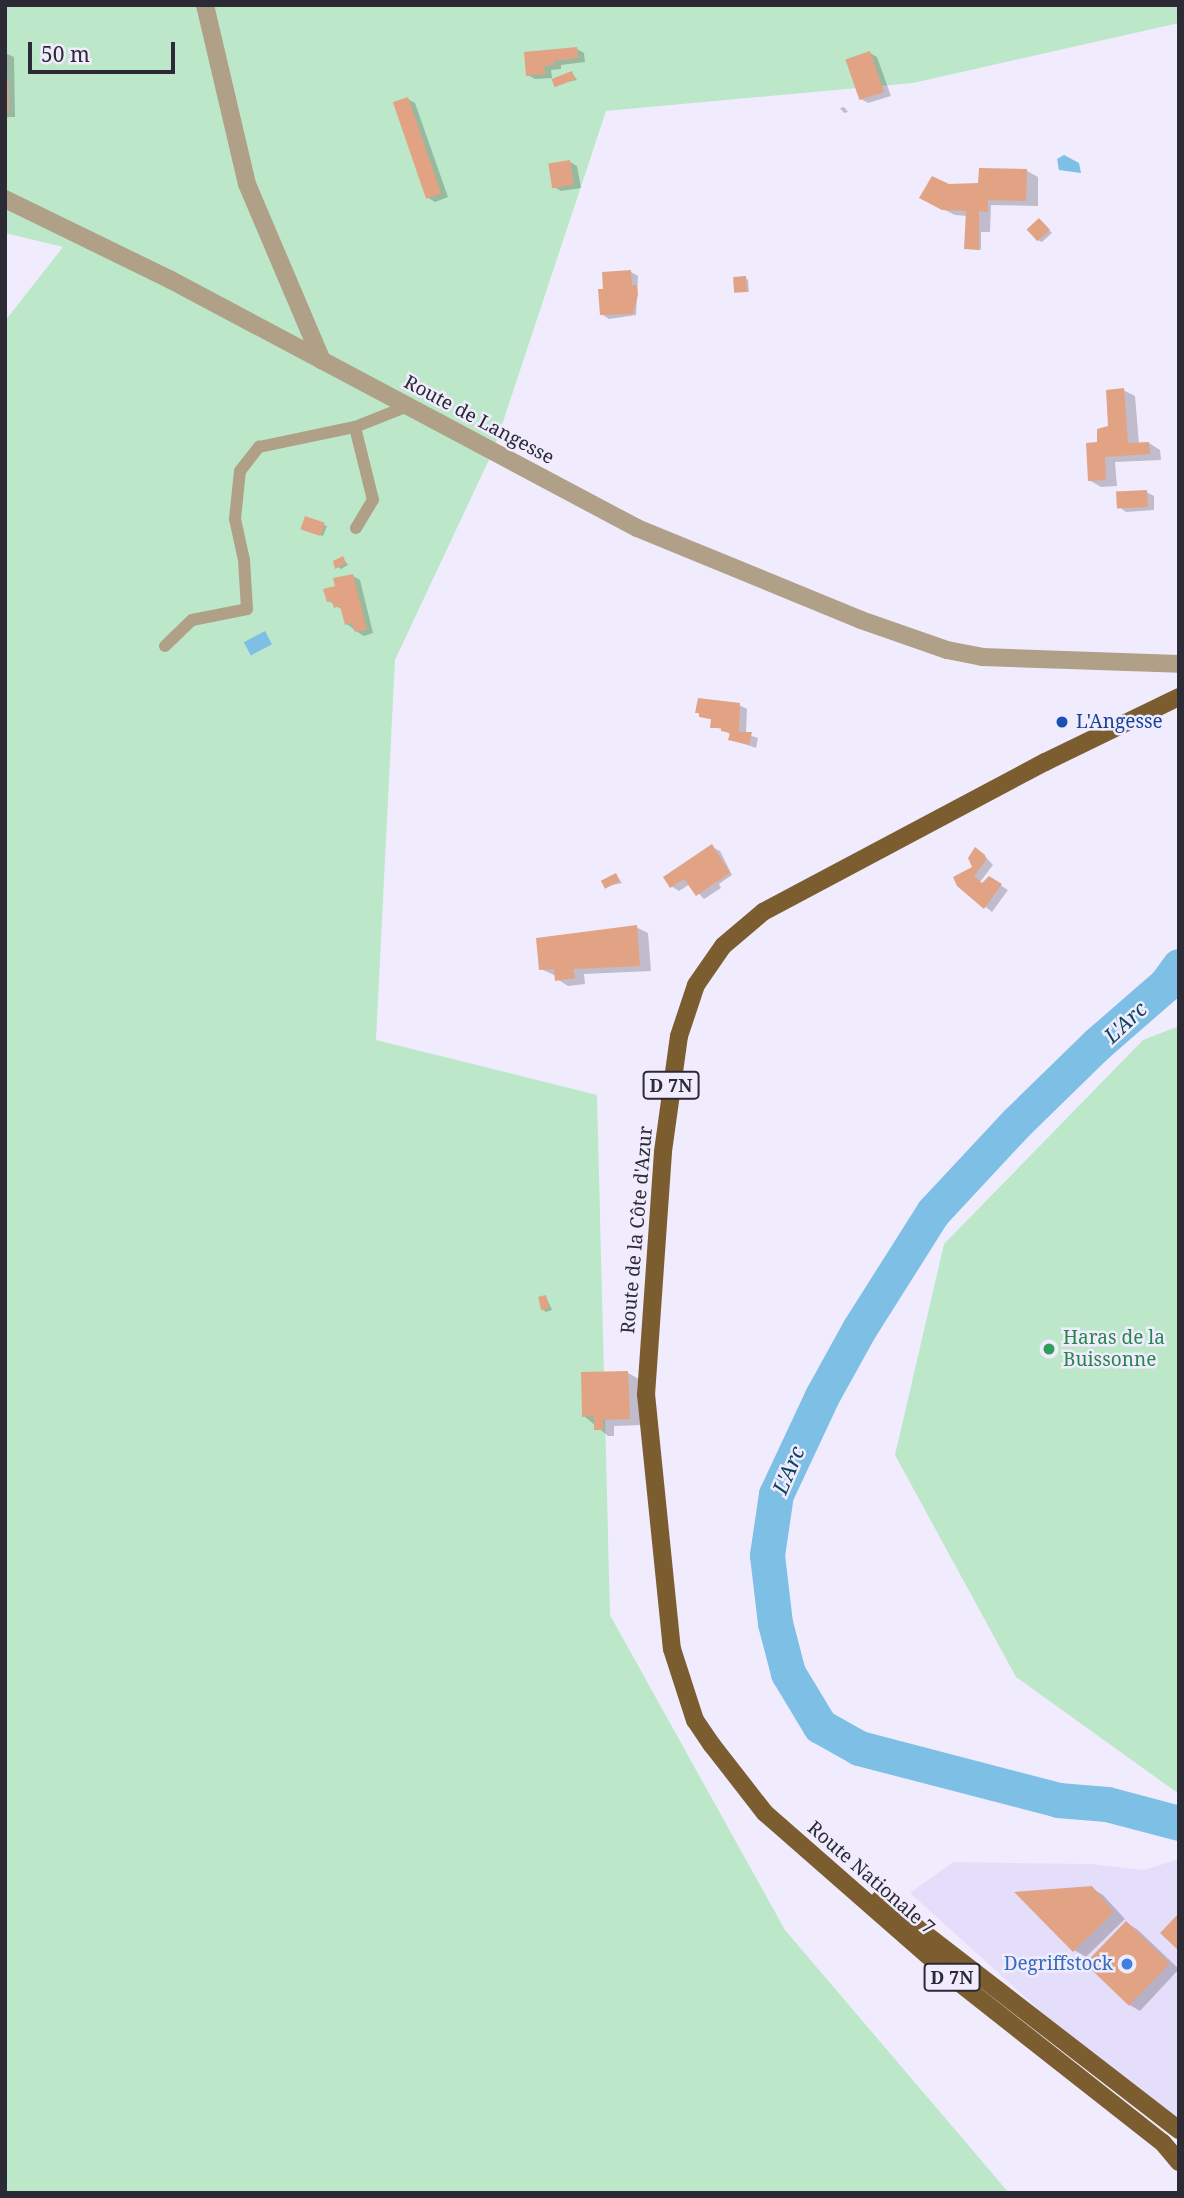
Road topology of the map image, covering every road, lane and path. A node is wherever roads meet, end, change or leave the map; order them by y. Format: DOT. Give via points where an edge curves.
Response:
graph roads {
  1 [pos="205,5"];
  2 [pos="9,204"];
  3 [pos="322,361"];
  4 [pos="408,406"];
  5 [pos="355,427"];
  6 [pos="356,528"];
  7 [pos="165,646"];
  8 [pos="1179,664"];
  9 [pos="1179,697"];
  10 [pos="712,1745"];
  11 [pos="736,1779"];
  12 [pos="1179,2130"];
  13 [pos="1179,2162"];
  1 -- 3 [label="street" via="247,184"];
  2 -- 3 [label="street, Route de Langesse" via="171,280"];
  3 -- 4 [label="street, Route de Langesse"];
  4 -- 5 [label="lane"];
  4 -- 8 [label="street, Route de Langesse" via="637,528 861,620 947,650 982,657"];
  5 -- 6 [label="lane" via="373,500"];
  5 -- 7 [label="lane" via="259,447 240,471 235,519 244,560 247,610 192,620"];
  9 -- 10 [label="main road, Route de la Côte d'Azur / D 7N" via="1033,768 763,912 723,946 696,985 670,1094 646,1394 672,1649 695,1720"];
  10 -- 11 [label="main road, Route Nationale 7 / D 7N"];
  11 -- 12 [label="main road, Route Nationale 7 / D 7N" via="896,1912"];
  11 -- 13 [label="main road, Route Nationale 7 / D 7N" via="765,1813 938,1965 1163,2143"];
}
